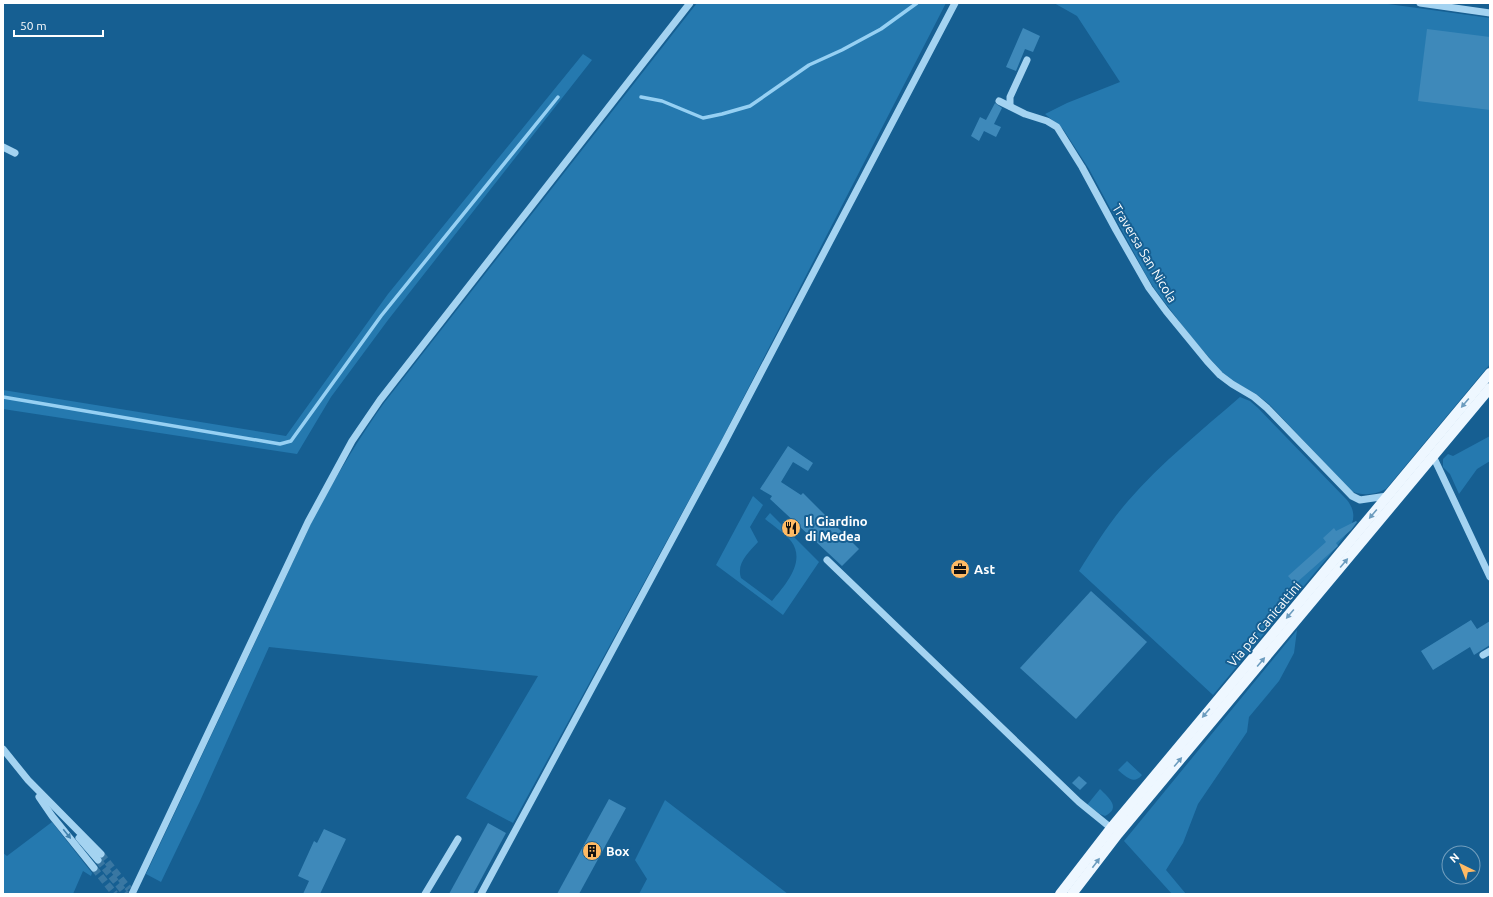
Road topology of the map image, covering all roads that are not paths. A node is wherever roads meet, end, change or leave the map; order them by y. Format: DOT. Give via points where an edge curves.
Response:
graph roads {
  1 [pos="690,3"];
  2 [pos="955,3"];
  3 [pos="1420,3"];
  4 [pos="1490,14"];
  5 [pos="1027,60"];
  6 [pos="999,101"];
  7 [pos="1010,106"];
  8 [pos="3,147"];
  9 [pos="15,153"];
  10 [pos="1490,373"];
  11 [pos="1490,388"];
  12 [pos="1433,456"];
  13 [pos="1387,496"];
  14 [pos="827,560"];
  15 [pos="1490,577"];
  16 [pos="1490,651"];
  17 [pos="1483,655"];
  18 [pos="3,749"];
  19 [pos="28,780"];
  20 [pos="1111,828"];
  21 [pos="458,839"];
  22 [pos="100,857"];
  23 [pos="94,868"];
  24 [pos="132,893"];
  25 [pos="425,894"];
  26 [pos="481,894"];
  27 [pos="1060,894"];
  28 [pos="1072,894"];
  1 -- 24 [label="street" via="380,400 352,441 308,522"];
  2 -- 26 [label="street" via="723,445"];
  3 -- 4 [label="street"];
  5 -- 7 [label="street" via="1010,96"];
  6 -- 7 [label="street, Traversa San Nicola"];
  7 -- 13 [label="street, Traversa San Nicola" via="1057,127 1149,288 1220,375 1267,408 1352,496 1360,500"];
  8 -- 9 [label="street"];
  10 -- 13 [label="main road, Via per Canicattini, one-way"];
  11 -- 12 [label="main road, Via per Canicattini"];
  12 -- 15 [label="street"];
  28 -- 12 [label="main road, Via per Canicattini, one-way" via="1118,834"];
  13 -- 20 [label="main road, Via per Canicattini, one-way"];
  14 -- 20 [label="street" via="1078,802"];
  16 -- 17 [label="street"];
  18 -- 19 [label="street"];
  19 -- 22 [label="street"];
  19 -- 23 [label="street, one-way" via="52,816"];
  20 -- 27 [label="main road, Via per Canicattini"];
  21 -- 25 [label="street"];
}
